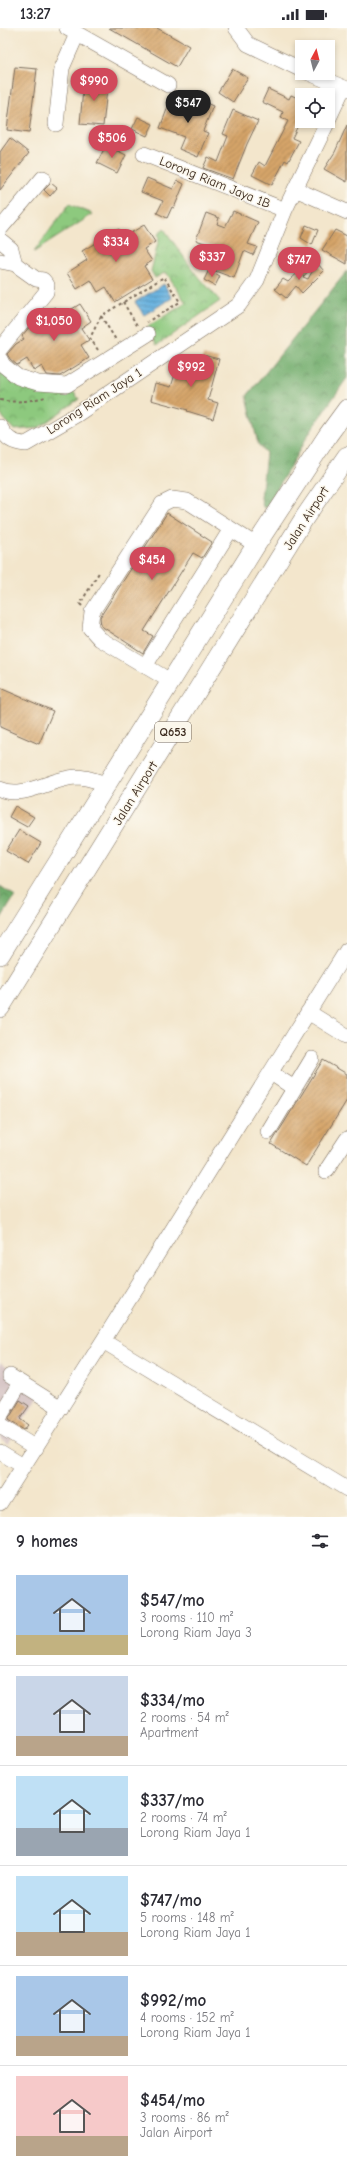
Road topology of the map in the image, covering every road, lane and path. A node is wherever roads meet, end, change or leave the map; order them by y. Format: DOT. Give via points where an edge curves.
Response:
graph roads {
  1 [pos="236,28"];
  2 [pos="72,31"];
  3 [pos="295,67"];
  4 [pos="325,80"];
  5 [pos="168,85"];
  6 [pos="345,89"];
  7 [pos="335,108"];
  8 [pos="56,124"];
  9 [pos="325,128"];
  10 [pos="144,154"];
  11 [pos="43,178"];
  12 [pos="295,189"];
  13 [pos="285,210"];
  14 [pos="347,212"];
  15 [pos="0,229"];
  16 [pos="0,240"];
  17 [pos="0,261"];
  18 [pos="15,264"];
  19 [pos="123,302"];
  20 [pos="100,316"];
  21 [pos="132,330"];
  22 [pos="143,330"];
  23 [pos="121,337"];
  24 [pos="0,349"];
  25 [pos="0,359"];
  26 [pos="104,361"];
  27 [pos="49,395"];
  28 [pos="0,400"];
  29 [pos="347,409"];
  30 [pos="0,427"];
  31 [pos="347,456"];
  32 [pos="230,529"];
  33 [pos="256,545"];
  34 [pos="145,666"];
  35 [pos="172,682"];
  36 [pos="155,760"];
  37 [pos="106,784"];
  38 [pos="0,789"];
  39 [pos="347,950"];
  40 [pos="0,955"];
  41 [pos="0,1008"];
  42 [pos="308,1012"];
  43 [pos="347,1036"];
  44 [pos="312,1059"];
  45 [pos="271,1073"];
  46 [pos="294,1088"];
  47 [pos="268,1132"];
  48 [pos="347,1139"];
  49 [pos="326,1171"];
  50 [pos="103,1341"];
  51 [pos="61,1408"];
  52 [pos="0,1416"];
  53 [pos="0,1426"];
  54 [pos="36,1448"];
  55 [pos="0,1452"];
  56 [pos="23,1466"];
  57 [pos="347,1489"];
  58 [pos="0,1503"];
  1 -- 3 [label="street" via="248,44"];
  2 -- 5 [label="street"];
  2 -- 8 [label="street" via="62,68"];
  4 -- 6 [label="street"];
  6 -- 7 [label="street, Lorong Riam Jaya 1"];
  9 -- 12 [label="street, Lorong Riam Jaya 1"];
  10 -- 13 [label="street, Lorong Riam Jaya 1B"];
  11 -- 15 [label="street"];
  12 -- 13 [label="street, Lorong Riam Jaya 1"];
  12 -- 14 [label="street"];
  13 -- 30 [label="street, Lorong Riam Jaya 1" via="257,280 239,305 76,415 26,444 16,444 8,440"];
  16 -- 18 [label="street" via="11,249"];
  17 -- 18 [label="street"];
  18 -- 24 [label="street" via="36,279 43,280 47,285 46,292"];
  19 -- 20 [label="path"];
  19 -- 22 [label="path"];
  19 -- 22 [label="path" via="164,277 180,302"];
  20 -- 23 [label="path" via="116,340"];
  20 -- 26 [label="path" via="90,338"];
  21 -- 22 [label="path"];
  22 -- 26 [label="street"];
  25 -- 26 [label="street" via="3,365 18,377 38,383 67,385"];
  27 -- 28 [label="path" via="34,400"];
  29 -- 33 [label="main road, Jalan Airport / Q653"];
  31 -- 36 [label="main road, Jalan Airport / Q653" via="305,517"];
  32 -- 33 [label="street"];
  32 -- 34 [label="street"];
  32 -- 34 [label="street" via="187,501 172,498 162,504 92,612 90,628 100,638"];
  33 -- 35 [label="main road, Jalan Airport / Q653"];
  34 -- 35 [label="street"];
  35 -- 37 [label="main road, Jalan Airport / Q653"];
  36 -- 37 [label="main road" via="136,782 124,788"];
  36 -- 41 [label="main road, Jalan Airport / Q653"];
  37 -- 38 [label="street" via="87,778 76,778 59,780 18,792"];
  37 -- 40 [label="main road, Jalan Airport / Q653"];
  39 -- 42 [label="street"];
  42 -- 43 [label="street"];
  42 -- 45 [label="street"];
  44 -- 46 [label="street"];
  45 -- 46 [label="street"];
  45 -- 50 [label="street"];
  46 -- 47 [label="street"];
  48 -- 49 [label="street"];
  50 -- 51 [label="street"];
  50 -- 57 [label="street"];
  51 -- 52 [label="street" via="15,1380"];
  51 -- 54 [label="street"];
  53 -- 54 [label="street"];
  54 -- 56 [label="street"];
  55 -- 56 [label="street"];
  56 -- 58 [label="street"];
}
